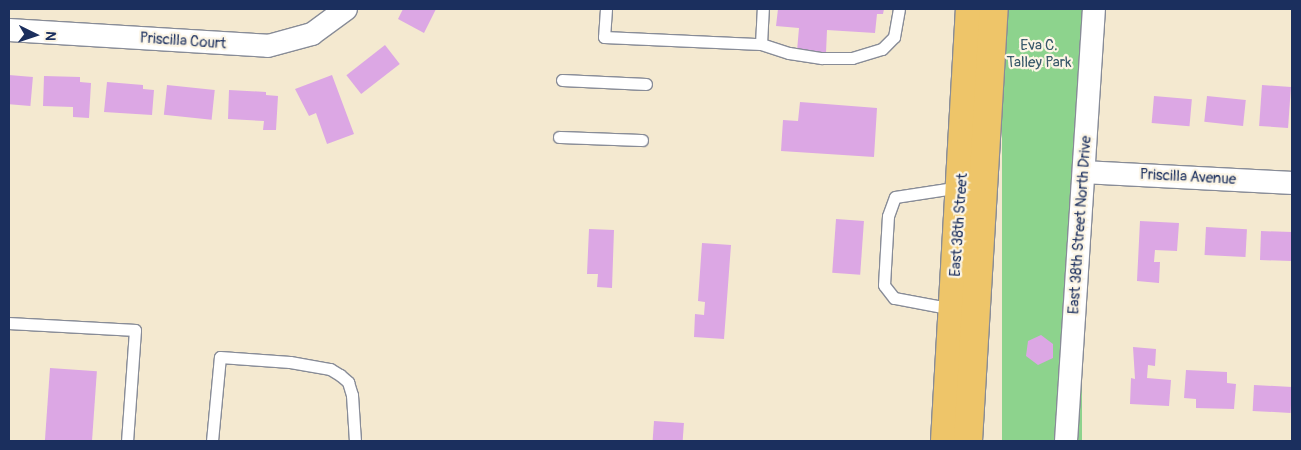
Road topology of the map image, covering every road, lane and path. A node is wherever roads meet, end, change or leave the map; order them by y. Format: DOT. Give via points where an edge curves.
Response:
graph roads {
  1 [pos="346,9"];
  2 [pos="606,9"];
  3 [pos="763,9"];
  4 [pos="899,9"];
  5 [pos="970,9"];
  6 [pos="994,9"];
  7 [pos="1094,9"];
  8 [pos="9,30"];
  9 [pos="761,44"];
  10 [pos="562,80"];
  11 [pos="646,84"];
  12 [pos="559,136"];
  13 [pos="642,140"];
  14 [pos="1084,172"];
  15 [pos="1292,183"];
  16 [pos="962,186"];
  17 [pos="953,309"];
  18 [pos="9,323"];
  19 [pos="127,441"];
  20 [pos="212,441"];
  21 [pos="355,441"];
  22 [pos="945,441"];
  23 [pos="968,441"];
  24 [pos="1066,441"];
  1 -- 8 [label="street, Priscilla Court" via="304,37 268,46"];
  2 -- 9 [label="lane" via="604,37"];
  3 -- 9 [label="lane"];
  4 -- 9 [label="lane" via="894,37 882,49 852,58 789,53"];
  5 -- 16 [label="main road, East 38th Street"];
  6 -- 23 [label="main road, East 38th Street"];
  7 -- 14 [label="street, East 38th Street North Drive"];
  10 -- 11 [label="lane"];
  12 -- 13 [label="lane"];
  14 -- 15 [label="street, Priscilla Avenue"];
  14 -- 24 [label="street, East 38th Street North Drive"];
  16 -- 17 [label="main road, East 38th Street"];
  16 -- 17 [label="lane" via="895,197 888,216 884,286 894,298"];
  17 -- 22 [label="main road, East 38th Street"];
  18 -- 19 [label="lane" via="135,330"];
  20 -- 21 [label="lane" via="220,357 290,362 330,369 340,375 348,382 352,395"];
}
